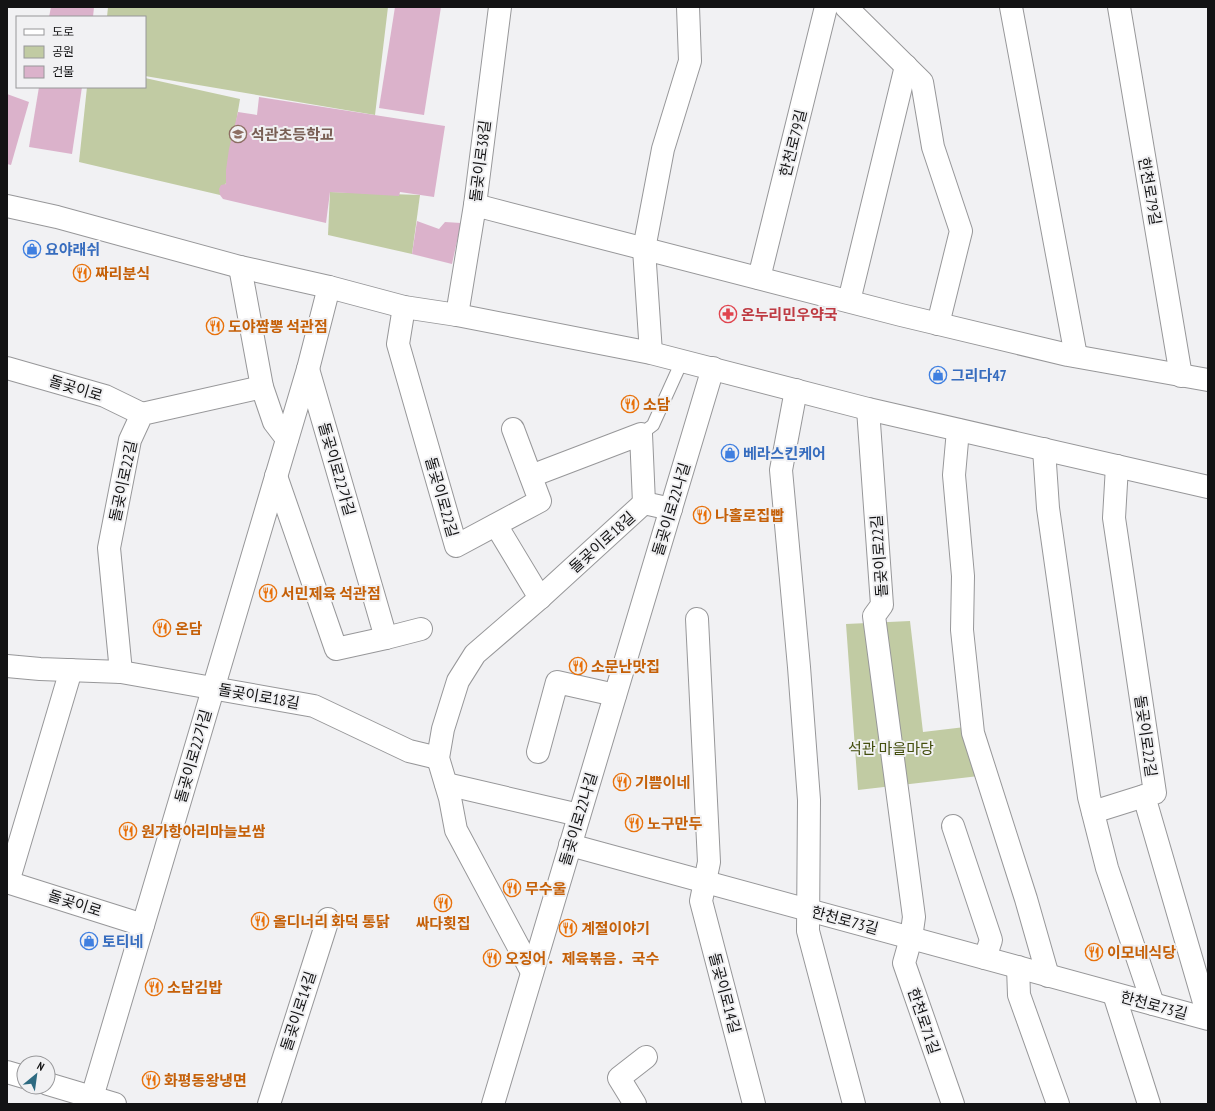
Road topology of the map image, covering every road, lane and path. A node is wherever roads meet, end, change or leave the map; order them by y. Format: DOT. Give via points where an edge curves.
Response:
graph roads {
  1 [pos="500,7"];
  2 [pos="688,7"];
  3 [pos="826,7"];
  4 [pos="846,7"];
  5 [pos="1011,7"];
  6 [pos="1119,7"];
  7 [pos="906,66"];
  8 [pos="475,205"];
  9 [pos="7,206"];
  10 [pos="644,249"];
  11 [pos="240,267"];
  12 [pos="759,278"];
  13 [pos="329,287"];
  14 [pos="849,302"];
  15 [pos="404,307"];
  16 [pos="457,315"];
  17 [pos="938,324"];
  18 [pos="651,353"];
  19 [pos="1076,356"];
  20 [pos="682,361"];
  21 [pos="7,368"];
  22 [pos="713,368"];
  23 [pos="308,369"];
  24 [pos="1181,376"];
  25 [pos="1208,380"];
  26 [pos="262,387"];
  27 [pos="796,390"];
  28 [pos="868,409"];
  29 [pos="142,414"];
  30 [pos="514,429"];
  31 [pos="958,430"];
  32 [pos="641,434"];
  33 [pos="287,438"];
  34 [pos="1044,449"];
  35 [pos="1117,466"];
  36 [pos="276,476"];
  37 [pos="531,476"];
  38 [pos="1208,487"];
  39 [pos="644,503"];
  40 [pos="671,509"];
  41 [pos="496,525"];
  42 [pos="540,598"];
  43 [pos="697,619"];
  44 [pos="421,628"];
  45 [pos="386,638"];
  46 [pos="7,666"];
  47 [pos="71,670"];
  48 [pos="121,672"];
  49 [pos="213,689"];
  50 [pos="615,695"];
  51 [pos="538,752"];
  52 [pos="438,758"];
  53 [pos="446,784"];
  54 [pos="1144,796"];
  55 [pos="1093,812"];
  56 [pos="579,815"];
  57 [pos="953,826"];
  58 [pos="570,845"];
  59 [pos="8,882"];
  60 [pos="704,882"];
  61 [pos="808,910"];
  62 [pos="328,919"];
  63 [pos="143,925"];
  64 [pos="911,938"];
  65 [pos="985,958"];
  66 [pos="1018,967"];
  67 [pos="532,972"];
  68 [pos="1048,976"];
  69 [pos="1114,994"];
  70 [pos="1153,1004"];
  71 [pos="1208,1016"];
  72 [pos="1208,1019"];
  73 [pos="646,1057"];
  74 [pos="56,1087"];
  75 [pos="91,1101"];
  76 [pos="115,1104"];
  77 [pos="269,1104"];
  78 [pos="493,1104"];
  79 [pos="635,1104"];
  80 [pos="754,1104"];
  81 [pos="854,1104"];
  82 [pos="953,1104"];
  83 [pos="1058,1104"];
  84 [pos="1149,1104"];
  1 -- 8 [label="street, 돌곶이로38길"];
  2 -- 10 [label="street" via="690,61 663,149"];
  3 -- 12 [label="street, 한천로79길"];
  4 -- 7 [label="street"];
  5 -- 19 [label="street"];
  6 -- 24 [label="street, 한천로79길"];
  7 -- 14 [label="street"];
  7 -- 17 [label="street" via="922,82 933,147 961,231"];
  8 -- 10 [label="street"];
  8 -- 16 [label="street, 돌곶이로38길"];
  9 -- 11 [label="street" via="57,217"];
  10 -- 12 [label="street"];
  10 -- 18 [label="street"];
  11 -- 13 [label="street"];
  11 -- 26 [label="street"];
  12 -- 14 [label="street"];
  13 -- 15 [label="street"];
  13 -- 23 [label="street, 돌곶이로22가길"];
  14 -- 17 [label="street"];
  15 -- 16 [label="street"];
  15 -- 41 [label="street, 돌곶이로22길" via="398,344 456,546"];
  16 -- 18 [label="street"];
  17 -- 19 [label="street"];
  18 -- 20 [label="street"];
  19 -- 24 [label="street"];
  20 -- 22 [label="street"];
  20 -- 32 [label="lane" via="653,425"];
  21 -- 29 [label="street, 돌곶이로" via="105,396"];
  22 -- 27 [label="street"];
  22 -- 40 [label="street, 돌곶이로22나길"];
  23 -- 33 [label="street, 돌곶이로22가길"];
  23 -- 45 [label="street, 돌곶이로22가길"];
  24 -- 25 [label="street"];
  26 -- 29 [label="street"];
  26 -- 33 [label="street" via="274,422"];
  27 -- 28 [label="street"];
  27 -- 61 [label="street" via="781,470 809,800"];
  28 -- 31 [label="street"];
  28 -- 64 [label="street, 돌곶이로22길" via="882,605 874,616 914,917"];
  29 -- 48 [label="street, 돌곶이로22길" via="130,440 109,548"];
  30 -- 37 [label="street, 돌곶이로22길"];
  31 -- 34 [label="street"];
  31 -- 68 [label="street" via="954,475 963,576 962,630 973,733"];
  32 -- 37 [label="street"];
  32 -- 39 [label="street"];
  33 -- 36 [label="street, 돌곶이로22가길"];
  34 -- 35 [label="street"];
  34 -- 55 [label="street" via="1048,508"];
  35 -- 38 [label="street"];
  35 -- 54 [label="street, 돌곶이로22길" via="1114,518 1155,793"];
  36 -- 45 [label="street" via="336,649"];
  36 -- 49 [label="street, 돌곶이로22가길"];
  37 -- 41 [label="street, 돌곶이로22길" via="540,501"];
  39 -- 40 [label="street, 돌곶이로18길"];
  39 -- 42 [label="street, 돌곶이로18길"];
  40 -- 50 [label="street, 돌곶이로22나길"];
  41 -- 42 [label="street"];
  42 -- 52 [label="street, 돌곶이로18길" via="475,654 458,681 443,729"];
  43 -- 60 [label="street" via="709,862"];
  44 -- 45 [label="street"];
  46 -- 47 [label="street, 돌곶이로18길"];
  47 -- 48 [label="street, 돌곶이로18길"];
  47 -- 59 [label="street"];
  48 -- 49 [label="street, 돌곶이로18길"];
  49 -- 52 [label="street, 돌곶이로18길" via="314,706 409,751"];
  49 -- 63 [label="street, 돌곶이로22가길"];
  50 -- 51 [label="street" via="557,682"];
  50 -- 56 [label="street, 돌곶이로22나길"];
  52 -- 53 [label="street, 돌곶이로18길"];
  53 -- 56 [label="street"];
  53 -- 67 [label="street, 돌곶이로18길" via="456,830"];
  54 -- 55 [label="street"];
  54 -- 71 [label="street, 돌곶이로22길"];
  55 -- 70 [label="street" via="1106,868"];
  56 -- 58 [label="street, 돌곶이로22나길"];
  57 -- 65 [label="street" via="991,940"];
  58 -- 60 [label="street, 한천로73길"];
  58 -- 67 [label="street, 돌곶이로22나길"];
  59 -- 63 [label="street, 돌곶이로"];
  60 -- 61 [label="street, 한천로73길"];
  60 -- 80 [label="street, 돌곶이로14길" via="701,901"];
  61 -- 64 [label="street, 한천로73길"];
  61 -- 81 [label="street" via="808,931"];
  62 -- 77 [label="street, 돌곶이로14길"];
  63 -- 75 [label="street, 돌곶이로22가길"];
  64 -- 65 [label="street, 한천로73길"];
  64 -- 82 [label="street, 한천로71길" via="904,963"];
  65 -- 66 [label="street, 한천로73길"];
  66 -- 68 [label="street, 한천로73길"];
  66 -- 83 [label="street" via="1019,995"];
  67 -- 78 [label="street, 돌곶이로22나길"];
  68 -- 69 [label="street, 한천로73길"];
  69 -- 70 [label="street, 한천로73길"];
  69 -- 84 [label="street"];
  70 -- 72 [label="street, 한천로73길"];
  73 -- 79 [label="street" via="619,1078"];
  74 -- 75 [label="street"];
  75 -- 76 [label="street"];
}
